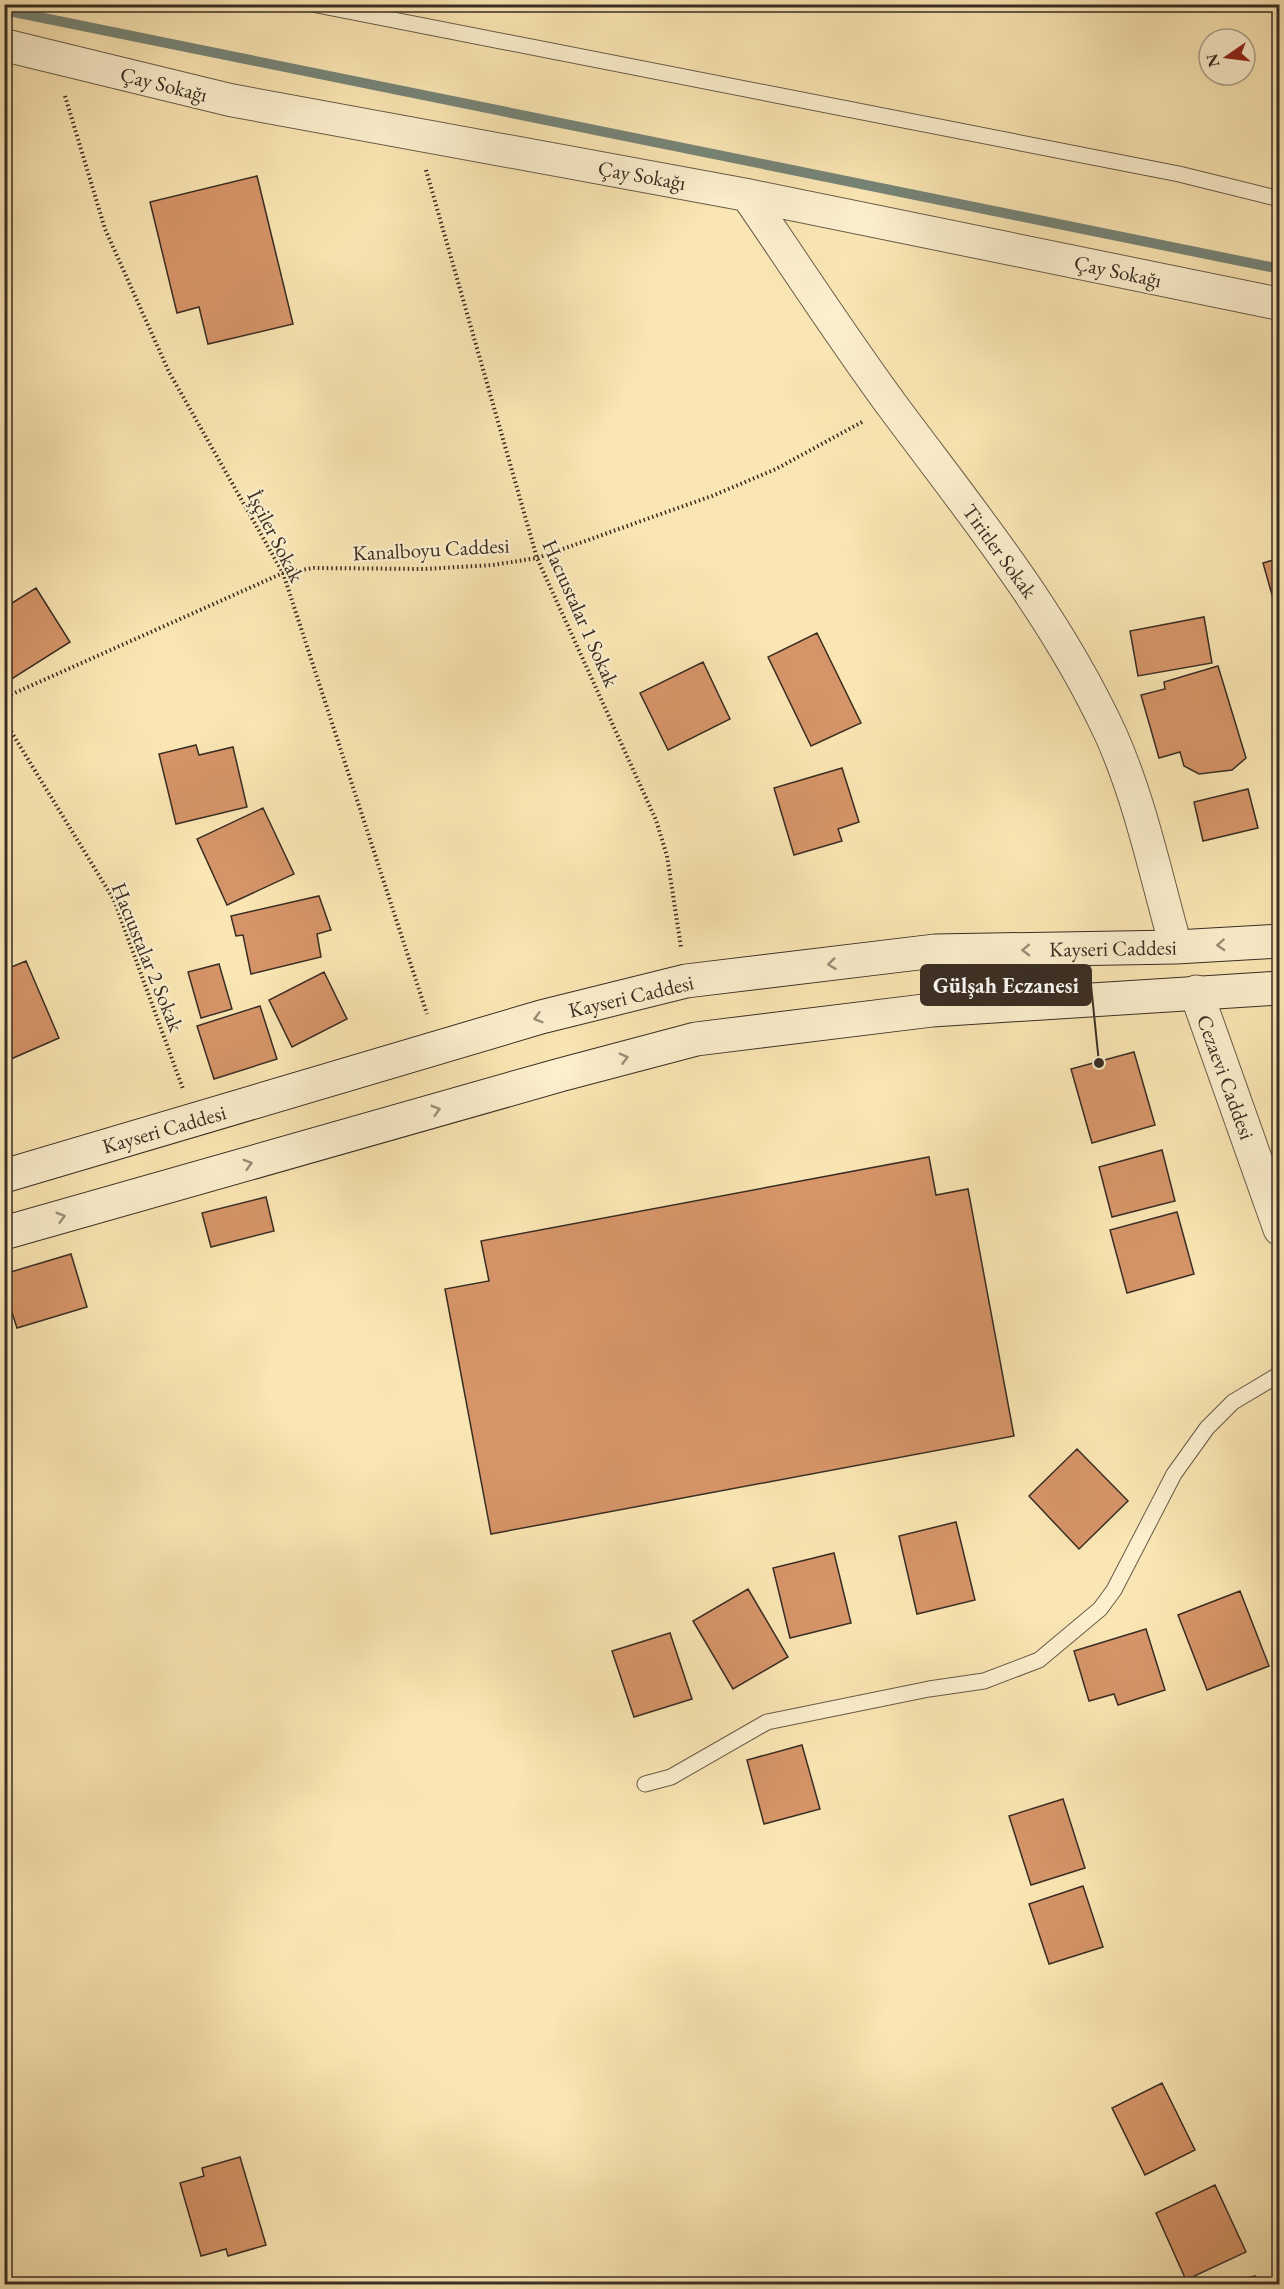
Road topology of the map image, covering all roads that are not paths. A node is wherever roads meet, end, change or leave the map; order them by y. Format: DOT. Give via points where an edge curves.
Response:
graph roads {
  1 [pos="312,4"];
  2 [pos="4,45"];
  3 [pos="747,195"];
  4 [pos="1280,199"];
  5 [pos="1280,304"];
  6 [pos="1280,941"];
  7 [pos="1176,947"];
  8 [pos="1280,988"];
  9 [pos="1196,992"];
  10 [pos="4,1176"];
  11 [pos="1280,1229"];
  12 [pos="4,1233"];
  13 [pos="1280,1374"];
  14 [pos="645,1784"];
  1 -- 4 [label="lane" via="1179,174"];
  2 -- 3 [label="street, Çay Sokağı" via="231,100"];
  3 -- 5 [label="street, Çay Sokağı"];
  3 -- 7 [label="street, Tiritler Sokak" via="892,405 1017,572 1087,687 1130,783"];
  6 -- 7 [label="main road, Kayseri Caddesi, one-way"];
  7 -- 10 [label="main road, Kayseri Caddesi, one-way" via="935,951 686,981 541,1017"];
  8 -- 9 [label="main road"];
  9 -- 11 [label="main road, Cezaevi Caddesi"];
  12 -- 9 [label="main road, one-way" via="696,1039 932,1010"];
  13 -- 14 [label="lane" via="1233,1402 1207,1428 1174,1474 1114,1590 1100,1609 1039,1660 984,1681 767,1722 671,1778"];
}
